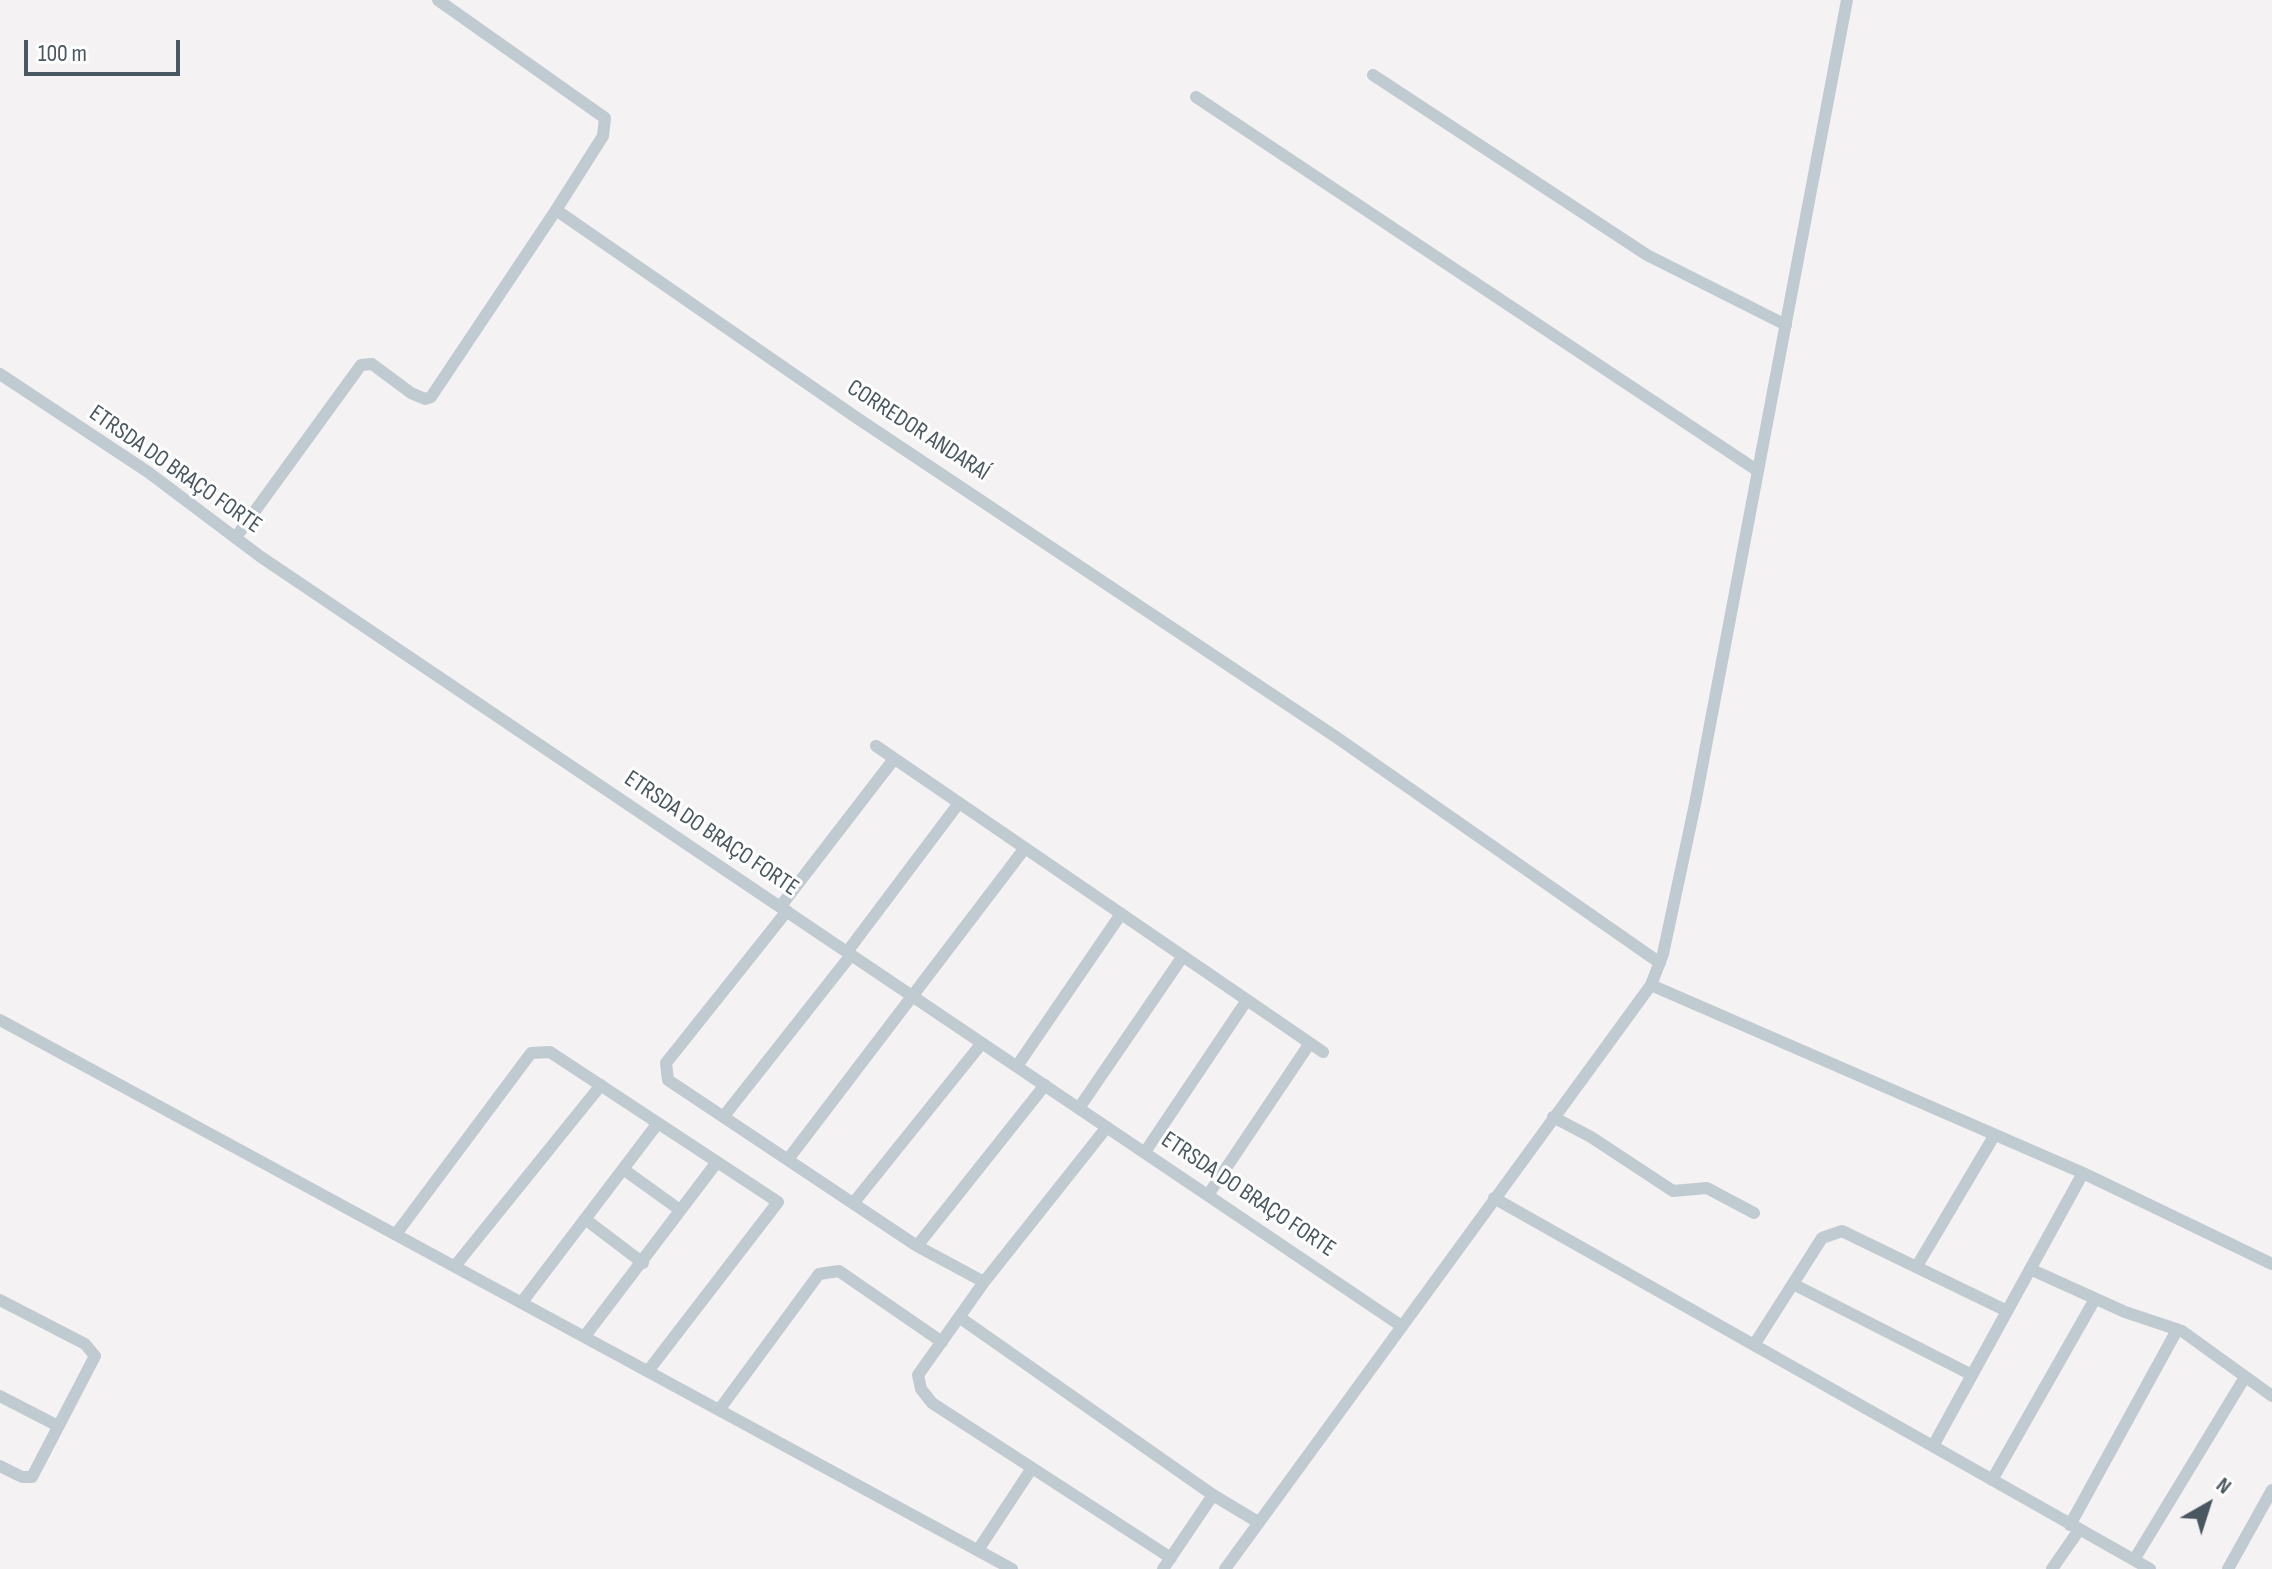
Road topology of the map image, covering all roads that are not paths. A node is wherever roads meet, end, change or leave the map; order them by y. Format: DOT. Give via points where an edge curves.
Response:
graph roads {
  1 [pos="438,0"];
  2 [pos="1847,0"];
  3 [pos="1373,75"];
  4 [pos="1196,97"];
  5 [pos="556,210"];
  6 [pos="1786,325"];
  7 [pos="0,374"];
  8 [pos="1758,471"];
  9 [pos="236,537"];
  10 [pos="876,746"];
  11 [pos="894,759"];
  12 [pos="959,803"];
  13 [pos="1025,848"];
  14 [pos="784,909"];
  15 [pos="1121,914"];
  16 [pos="849,953"];
  17 [pos="1183,956"];
  18 [pos="1660,963"];
  19 [pos="1651,985"];
  20 [pos="913,996"];
  21 [pos="1247,1000"];
  22 [pos="0,1020"];
  23 [pos="982,1043"];
  24 [pos="1310,1043"];
  25 [pos="1323,1052"];
  26 [pos="1017,1066"];
  27 [pos="601,1085"];
  28 [pos="1045,1085"];
  29 [pos="1079,1108"];
  30 [pos="724,1116"];
  31 [pos="1553,1117"];
  32 [pos="658,1123"];
  33 [pos="1107,1127"];
  34 [pos="1994,1136"];
  35 [pos="1145,1152"];
  36 [pos="789,1158"];
  37 [pos="717,1162"];
  38 [pos="623,1169"];
  39 [pos="2083,1173"];
  40 [pos="1208,1195"];
  41 [pos="1494,1198"];
  42 [pos="855,1201"];
  43 [pos="680,1210"];
  44 [pos="1754,1213"];
  45 [pos="585,1219"];
  46 [pos="396,1234"];
  47 [pos="917,1246"];
  48 [pos="643,1263"];
  49 [pos="2272,1264"];
  50 [pos="455,1266"];
  51 [pos="1917,1266"];
  52 [pos="2030,1269"];
  53 [pos="984,1282"];
  54 [pos="1793,1284"];
  55 [pos="2095,1299"];
  56 [pos="0,1300"];
  57 [pos="522,1302"];
  58 [pos="2007,1311"];
  59 [pos="959,1317"];
  60 [pos="1400,1325"];
  61 [pos="2177,1330"];
  62 [pos="585,1336"];
  63 [pos="942,1342"];
  64 [pos="1754,1345"];
  65 [pos="648,1371"];
  66 [pos="1972,1375"];
  67 [pos="2245,1377"];
  68 [pos="0,1396"];
  69 [pos="2272,1396"];
  70 [pos="719,1410"];
  71 [pos="58,1426"];
  72 [pos="1933,1446"];
  73 [pos="0,1466"];
  74 [pos="1032,1468"];
  75 [pos="1992,1480"];
  76 [pos="2272,1490"];
  77 [pos="1213,1495"];
  78 [pos="1258,1522"];
  79 [pos="2075,1527"];
  80 [pos="978,1550"];
  81 [pos="1171,1558"];
  82 [pos="2134,1560"];
  83 [pos="1012,1569"];
  84 [pos="1163,1569"];
  85 [pos="1225,1569"];
  86 [pos="2052,1569"];
  87 [pos="2150,1569"];
  88 [pos="2228,1569"];
  1 -- 5 [label="street" via="605,118 603,136"];
  2 -- 6 [label="street"];
  3 -- 6 [label="street" via="1647,255"];
  4 -- 8 [label="street"];
  5 -- 9 [label="street" via="431,397 411,393 372,364 361,365"];
  5 -- 18 [label="street, CORREDOR ANDARAÍ"];
  6 -- 8 [label="street"];
  7 -- 9 [label="street, ETRSDA DO BRAÇO FORTE"];
  8 -- 18 [label="street"];
  9 -- 14 [label="street, ETRSDA DO BRAÇO FORTE"];
  10 -- 11 [label="street"];
  11 -- 12 [label="street"];
  11 -- 14 [label="street"];
  12 -- 13 [label="street"];
  12 -- 16 [label="street"];
  13 -- 15 [label="street"];
  13 -- 20 [label="street"];
  14 -- 16 [label="street, ETRSDA DO BRAÇO FORTE"];
  14 -- 30 [label="street" via="666,1063 668,1080"];
  15 -- 17 [label="street"];
  15 -- 26 [label="street"];
  16 -- 20 [label="street, ETRSDA DO BRAÇO FORTE"];
  16 -- 30 [label="street"];
  17 -- 21 [label="street"];
  17 -- 29 [label="street"];
  18 -- 19 [label="street"];
  19 -- 31 [label="street"];
  19 -- 34 [label="street"];
  20 -- 23 [label="street, ETRSDA DO BRAÇO FORTE"];
  20 -- 36 [label="street"];
  21 -- 24 [label="street"];
  21 -- 35 [label="street"];
  22 -- 46 [label="street"];
  23 -- 26 [label="street, ETRSDA DO BRAÇO FORTE"];
  23 -- 42 [label="street"];
  24 -- 25 [label="street"];
  24 -- 40 [label="street"];
  26 -- 28 [label="street, ETRSDA DO BRAÇO FORTE"];
  27 -- 32 [label="street"];
  27 -- 46 [label="street" via="550,1052 531,1053"];
  27 -- 50 [label="street"];
  28 -- 29 [label="street, ETRSDA DO BRAÇO FORTE"];
  28 -- 47 [label="street"];
  29 -- 33 [label="street, ETRSDA DO BRAÇO FORTE"];
  30 -- 36 [label="street"];
  31 -- 41 [label="street"];
  31 -- 44 [label="street" via="1673,1191 1707,1188"];
  32 -- 37 [label="street"];
  32 -- 38 [label="street"];
  33 -- 35 [label="street, ETRSDA DO BRAÇO FORTE"];
  33 -- 53 [label="street"];
  34 -- 39 [label="street"];
  34 -- 51 [label="street"];
  35 -- 40 [label="street, ETRSDA DO BRAÇO FORTE"];
  36 -- 42 [label="street"];
  37 -- 43 [label="street"];
  37 -- 65 [label="street" via="778,1202"];
  38 -- 43 [label="street"];
  38 -- 45 [label="street"];
  39 -- 49 [label="street"];
  39 -- 52 [label="street"];
  40 -- 60 [label="street, ETRSDA DO BRAÇO FORTE"];
  41 -- 60 [label="street"];
  41 -- 64 [label="street"];
  42 -- 47 [label="street"];
  43 -- 48 [label="street"];
  45 -- 48 [label="street"];
  45 -- 57 [label="street"];
  46 -- 50 [label="street"];
  47 -- 53 [label="street"];
  48 -- 62 [label="street"];
  50 -- 57 [label="street"];
  51 -- 54 [label="street" via="1842,1231 1822,1238"];
  51 -- 58 [label="street"];
  52 -- 55 [label="street"];
  52 -- 58 [label="street"];
  53 -- 59 [label="street"];
  54 -- 64 [label="street"];
  54 -- 66 [label="street"];
  55 -- 61 [label="street"];
  55 -- 75 [label="street"];
  56 -- 71 [label="street" via="94,1351 94,1361"];
  57 -- 62 [label="street"];
  58 -- 66 [label="street"];
  59 -- 63 [label="street"];
  59 -- 77 [label="street"];
  60 -- 78 [label="street"];
  61 -- 67 [label="street"];
  61 -- 79 [label="street"];
  62 -- 65 [label="street"];
  63 -- 70 [label="street" via="839,1271 819,1274"];
  63 -- 74 [label="street" via="918,1375 921,1389 932,1403"];
  64 -- 72 [label="street"];
  65 -- 70 [label="street"];
  66 -- 72 [label="street"];
  67 -- 69 [label="street"];
  67 -- 82 [label="street"];
  68 -- 71 [label="street"];
  70 -- 80 [label="street"];
  71 -- 73 [label="street" via="32,1477"];
  72 -- 75 [label="street"];
  74 -- 80 [label="street"];
  74 -- 81 [label="street"];
  75 -- 79 [label="street"];
  76 -- 88 [label="street"];
  77 -- 78 [label="street"];
  77 -- 81 [label="street"];
  78 -- 85 [label="street"];
  79 -- 82 [label="street"];
  79 -- 86 [label="street"];
  80 -- 83 [label="street"];
  81 -- 84 [label="street"];
  82 -- 87 [label="street"];
}
